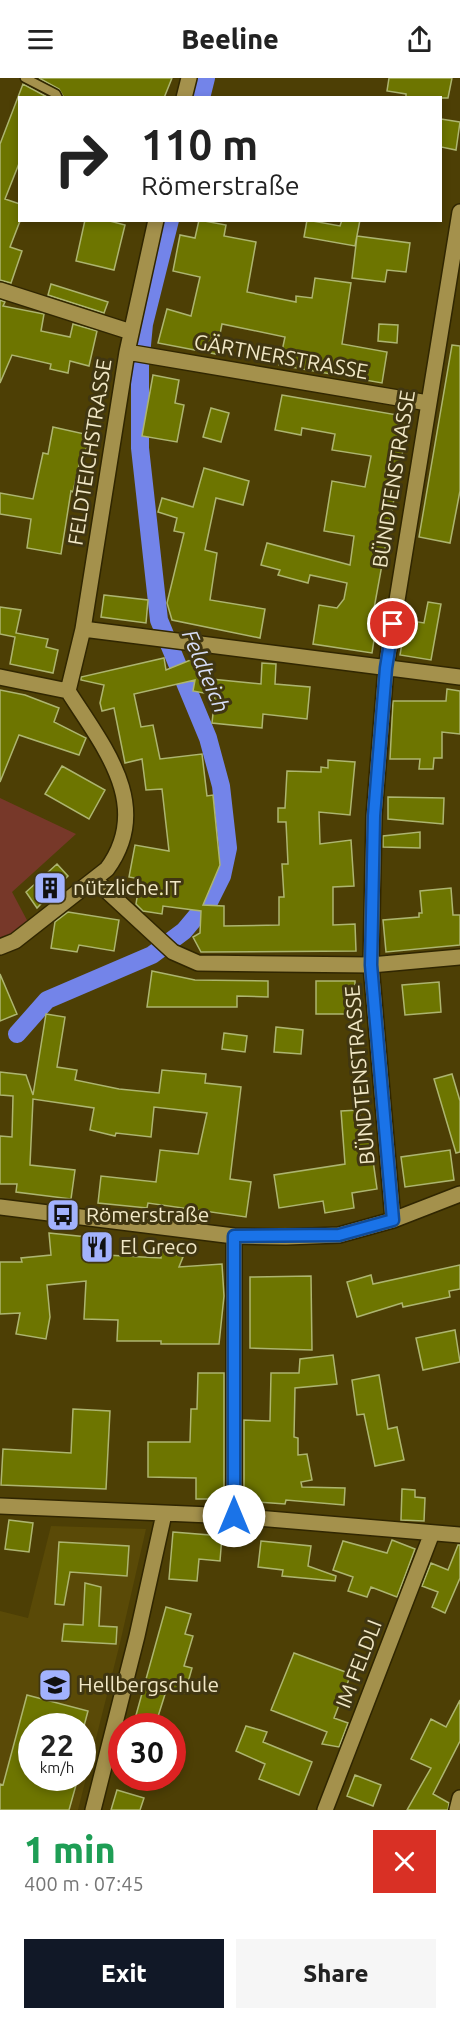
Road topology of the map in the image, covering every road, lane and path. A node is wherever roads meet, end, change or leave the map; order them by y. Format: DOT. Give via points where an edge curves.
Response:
graph roads {
  1 [pos="26,78"];
  2 [pos="189,78"];
  3 [pos="57,96"];
  4 [pos="184,96"];
  5 [pos="460,212"];
  6 [pos="156,222"];
  7 [pos="0,290"];
  8 [pos="131,332"];
  9 [pos="136,354"];
  10 [pos="428,403"];
  11 [pos="83,629"];
  12 [pos="386,668"];
  13 [pos="0,677"];
  14 [pos="460,677"];
  15 [pos="68,692"];
  16 [pos="95,880"];
  17 [pos="0,947"];
  18 [pos="460,957"];
  19 [pos="371,965"];
  20 [pos="460,1194"];
  21 [pos="0,1207"];
  22 [pos="393,1220"];
  23 [pos="234,1236"];
  24 [pos="0,1506"];
  25 [pos="164,1514"];
  26 [pos="234,1516"];
  27 [pos="432,1533"];
  28 [pos="460,1535"];
  29 [pos="460,1798"];
  30 [pos="93,1810"];
  31 [pos="325,1810"];
  32 [pos="457,1810"];
  1 -- 3 [label="lane"];
  2 -- 4 [label="street"];
  5 -- 10 [label="street, BÜNDTENSTRASSE"];
  6 -- 8 [label="street, FELDTEICHSTRASSE"];
  7 -- 8 [label="street"];
  8 -- 9 [label="street, FELDTEICHSTRASSE"];
  9 -- 10 [label="street, GÄRTNERSTRASSE"];
  9 -- 11 [label="street, FELDTEICHSTRASSE"];
  10 -- 12 [label="street, BÜNDTENSTRASSE"];
  11 -- 12 [label="street"];
  11 -- 15 [label="street, FELDTEICHSTRASSE"];
  12 -- 14 [label="street"];
  12 -- 19 [label="street, BÜNDTENSTRASSE" via="374,816"];
  13 -- 15 [label="street"];
  15 -- 16 [label="street" via="114,762 126,796 124,827 116,857"];
  16 -- 17 [label="street"];
  16 -- 19 [label="street" via="166,945 198,963"];
  18 -- 19 [label="street"];
  19 -- 22 [label="street, BÜNDTENSTRASSE"];
  20 -- 22 [label="street"];
  21 -- 23 [label="street"];
  22 -- 23 [label="street" via="339,1235"];
  23 -- 26 [label="street"];
  24 -- 25 [label="street"];
  25 -- 26 [label="street"];
  25 -- 30 [label="street"];
  26 -- 27 [label="street"];
  27 -- 28 [label="street"];
  27 -- 31 [label="street, IM FELDLI"];
  29 -- 32 [label="street"];
}
